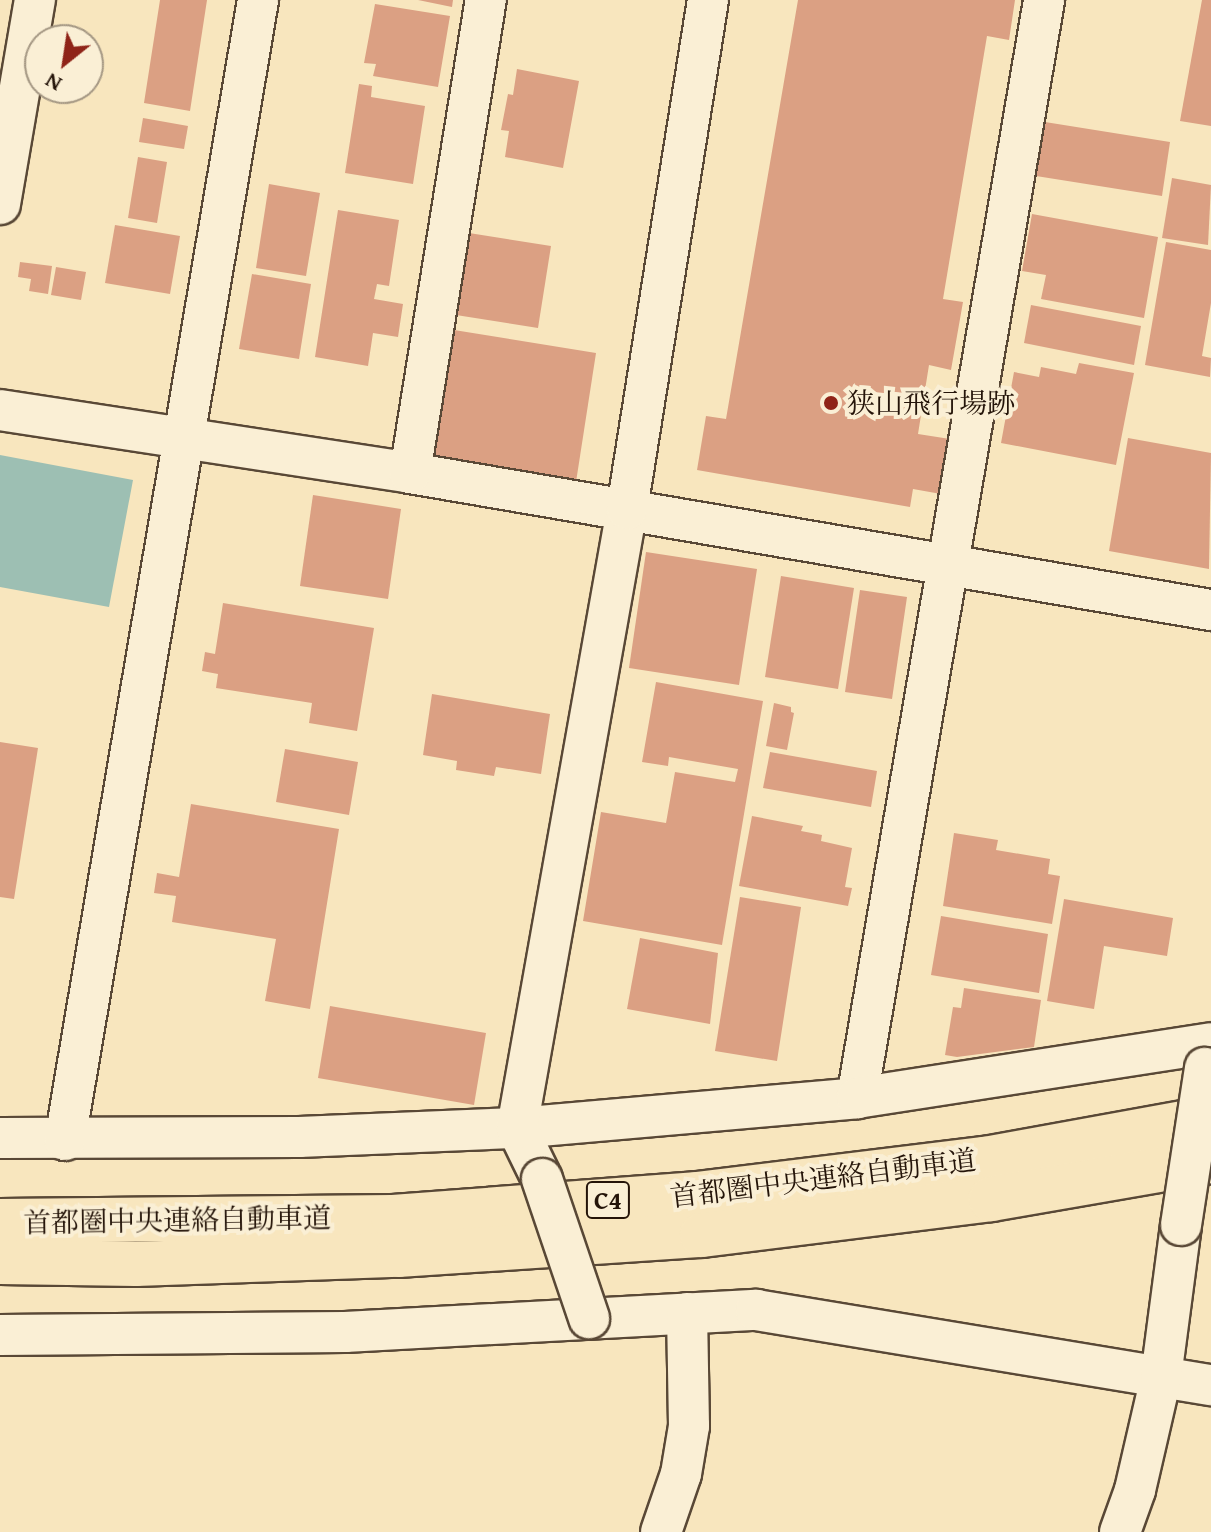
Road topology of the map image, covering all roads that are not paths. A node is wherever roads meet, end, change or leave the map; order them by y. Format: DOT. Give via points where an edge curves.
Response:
graph roads {
  1 [pos="35,0"];
  2 [pos="258,0"];
  3 [pos="486,0"];
  4 [pos="708,0"];
  5 [pos="1044,0"];
  6 [pos="0,204"];
  7 [pos="0,410"];
  8 [pos="186,440"];
  9 [pos="410,473"];
  10 [pos="627,509"];
  11 [pos="950,566"];
  12 [pos="1211,610"];
  13 [pos="1209,1046"];
  14 [pos="857,1098"];
  15 [pos="1211,1118"];
  16 [pos="517,1128"];
  17 [pos="0,1138"];
  18 [pos="65,1140"];
  19 [pos="1211,1161"];
  20 [pos="0,1221"];
  21 [pos="1190,1236"];
  22 [pos="0,1262"];
  23 [pos="687,1313"];
  24 [pos="589,1318"];
  25 [pos="0,1335"];
  26 [pos="1161,1377"];
  27 [pos="1211,1385"];
  28 [pos="661,1532"];
  29 [pos="1120,1532"];
  1 -- 6 [label="street"];
  2 -- 8 [label="street"];
  3 -- 9 [label="street"];
  4 -- 10 [label="street"];
  5 -- 11 [label="street"];
  7 -- 8 [label="street"];
  8 -- 9 [label="street"];
  8 -- 18 [label="street"];
  9 -- 10 [label="street"];
  10 -- 11 [label="street"];
  10 -- 16 [label="street"];
  11 -- 12 [label="street"];
  11 -- 14 [label="street"];
  13 -- 14 [label="street"];
  13 -- 21 [label="street, bridge"];
  14 -- 16 [label="street"];
  15 -- 20 [label="highway, 首都圏中央連絡自動車道 / C4" via="985,1159 698,1194 393,1217"];
  16 -- 18 [label="street"];
  16 -- 24 [label="street, bridge" via="542,1179"];
  17 -- 18 [label="street"];
  19 -- 22 [label="highway, 首都圏中央連絡自動車道 / C4" via="991,1199 702,1235 398,1255 136,1264"];
  21 -- 26 [label="street"];
  23 -- 24 [label="street"];
  23 -- 26 [label="street" via="756,1310"];
  23 -- 28 [label="street" via="689,1426 681,1474"];
  24 -- 25 [label="street" via="345,1332"];
  26 -- 27 [label="street"];
  26 -- 29 [label="street"];
}
